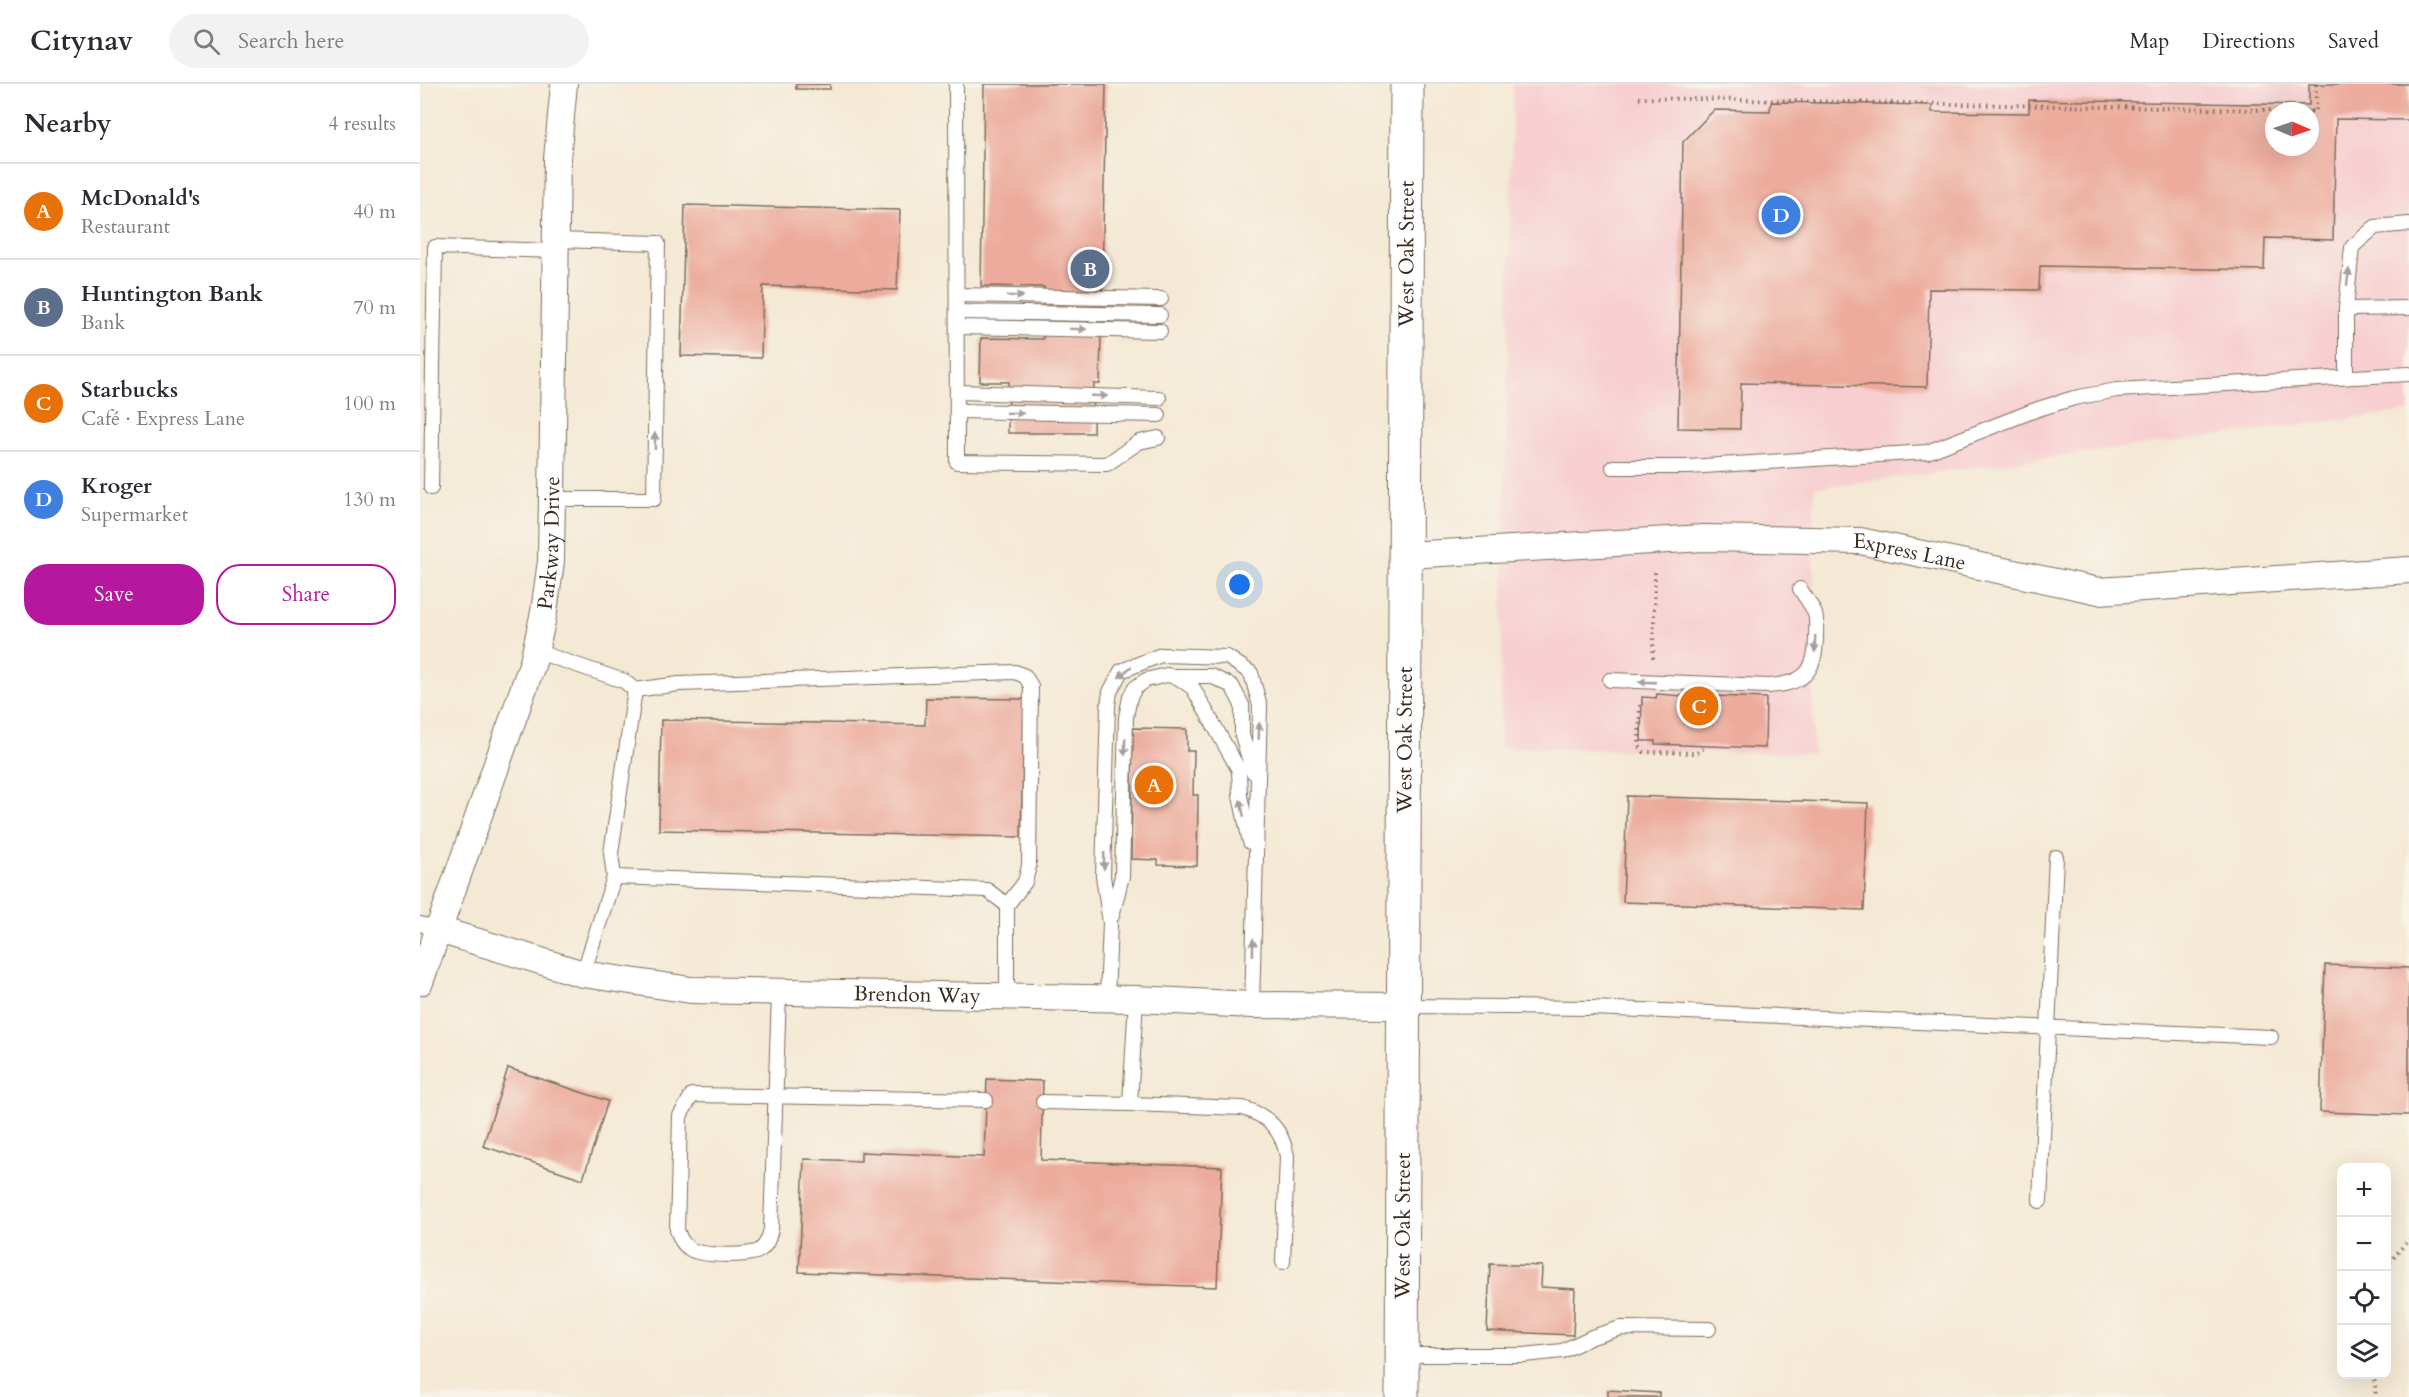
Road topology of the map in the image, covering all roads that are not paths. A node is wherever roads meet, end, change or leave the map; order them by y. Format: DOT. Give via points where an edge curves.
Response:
graph roads {
  1 [pos="564,84"];
  2 [pos="956,84"];
  3 [pos="1407,84"];
  4 [pos="2409,224"];
  5 [pos="556,246"];
  6 [pos="957,294"];
  7 [pos="1161,299"];
  8 [pos="2409,308"];
  9 [pos="2346,309"];
  10 [pos="957,312"];
  11 [pos="1160,315"];
  12 [pos="957,327"];
  13 [pos="1160,331"];
  14 [pos="2409,374"];
  15 [pos="2346,377"];
  16 [pos="957,392"];
  17 [pos="1159,398"];
  18 [pos="957,411"];
  19 [pos="1159,416"];
  20 [pos="1158,438"];
  21 [pos="1613,467"];
  22 [pos="431,489"];
  23 [pos="552,499"];
  24 [pos="1407,555"];
  25 [pos="2409,570"];
  26 [pos="1800,590"];
  27 [pos="536,651"];
  28 [pos="1167,675"];
  29 [pos="1610,680"];
  30 [pos="635,690"];
  31 [pos="1257,786"];
  32 [pos="2056,857"];
  33 [pos="1255,865"];
  34 [pos="614,877"];
  35 [pos="1007,905"];
  36 [pos="1110,923"];
  37 [pos="430,927"];
  38 [pos="584,974"];
  39 [pos="420,982"];
  40 [pos="779,993"];
  41 [pos="1006,997"];
  42 [pos="1107,999"];
  43 [pos="1136,999"];
  44 [pos="1252,1005"];
  45 [pos="1404,1006"];
  46 [pos="2047,1029"];
  47 [pos="2271,1037"];
  48 [pos="775,1096"];
  49 [pos="986,1100"];
  50 [pos="1043,1102"];
  51 [pos="1130,1104"];
  52 [pos="2040,1201"];
  53 [pos="1283,1262"];
  54 [pos="1709,1329"];
  55 [pos="1403,1355"];
  56 [pos="1402,1397"];
  1 -- 5 [label="street, Parkway Drive" via="557,159"];
  2 -- 6 [label="lane"];
  3 -- 24 [label="main road, West Oak Street"];
  9 -- 4 [label="lane, one-way" via="2352,247 2375,227"];
  5 -- 22 [label="lane" via="435,247"];
  5 -- 23 [label="street, Parkway Drive"];
  23 -- 5 [label="lane, one-way" via="654,499 658,243"];
  6 -- 7 [label="lane, one-way"];
  6 -- 10 [label="lane"];
  8 -- 9 [label="lane"];
  9 -- 15 [label="lane"];
  10 -- 11 [label="lane"];
  10 -- 12 [label="lane"];
  12 -- 13 [label="lane, one-way"];
  12 -- 16 [label="lane"];
  14 -- 15 [label="lane"];
  15 -- 21 [label="lane" via="2117,390 2038,409 1927,452 1688,467"];
  16 -- 17 [label="lane, one-way"];
  16 -- 18 [label="lane"];
  18 -- 19 [label="lane, one-way"];
  18 -- 20 [label="lane" via="957,462 1107,464 1139,442"];
  23 -- 27 [label="street, Parkway Drive" via="551,561"];
  24 -- 25 [label="street, Express Lane" via="1704,538 1860,540 2099,591"];
  24 -- 45 [label="main road, West Oak Street"];
  26 -- 29 [label="lane, one-way" via="1815,614 1816,650 1812,666 1802,679 1768,686"];
  27 -- 30 [label="lane" via="624,681"];
  27 -- 37 [label="street, Parkway Drive"];
  28 -- 31 [label="lane" via="1211,676 1232,686 1242,705 1242,735"];
  33 -- 28 [label="lane, one-way" via="1240,796 1239,771 1193,688"];
  28 -- 36 [label="lane, one-way" via="1146,680 1130,697 1126,717 1122,876"];
  30 -- 34 [label="lane" via="610,853"];
  30 -- 35 [label="lane" via="678,684 1015,672 1025,676 1031,686 1029,866 1025,882"];
  31 -- 33 [label="lane"];
  31 -- 36 [label="lane, one-way" via="1260,706 1251,673 1227,657 1161,655 1121,671 1108,706 1103,876"];
  32 -- 46 [label="lane"];
  44 -- 33 [label="lane, one-way"];
  34 -- 35 [label="lane" via="987,890"];
  34 -- 38 [label="lane"];
  35 -- 41 [label="lane"];
  36 -- 42 [label="lane"];
  37 -- 38 [label="street, Brendon Way"];
  37 -- 39 [label="street, Parkway Drive"];
  38 -- 40 [label="street, Brendon Way" via="691,990"];
  40 -- 41 [label="street, Brendon Way"];
  40 -- 48 [label="lane"];
  41 -- 42 [label="street, Brendon Way"];
  42 -- 43 [label="street, Brendon Way"];
  43 -- 44 [label="street, Brendon Way"];
  43 -- 51 [label="lane"];
  44 -- 45 [label="street, Brendon Way"];
  45 -- 46 [label="lane" via="1585,1007"];
  45 -- 55 [label="main road, West Oak Street"];
  46 -- 47 [label="lane"];
  46 -- 52 [label="lane"];
  48 -- 48 [label="lane" via="768,1240 752,1254 699,1253 689,1248 677,1230 680,1116 684,1105 692,1095 704,1093"];
  48 -- 49 [label="lane"];
  50 -- 51 [label="lane"];
  51 -- 53 [label="lane" via="1243,1108 1274,1124 1287,1156"];
  54 -- 55 [label="lane" via="1621,1328 1562,1351 1524,1355"];
  55 -- 56 [label="main road, West Oak Street"];
}
